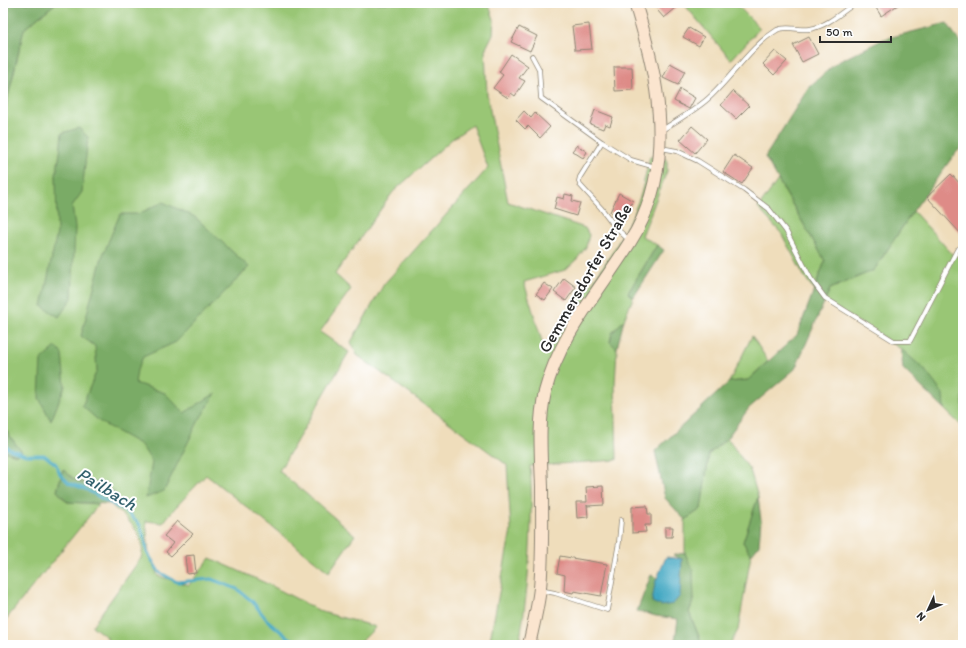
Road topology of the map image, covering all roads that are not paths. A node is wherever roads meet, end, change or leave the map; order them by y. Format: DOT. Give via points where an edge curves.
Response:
graph roads {
  1 [pos="635,3"];
  2 [pos="855,3"];
  3 [pos="532,56"];
  4 [pos="660,131"];
  5 [pos="602,142"];
  6 [pos="660,148"];
  7 [pos="658,167"];
  8 [pos="631,241"];
  9 [pos="963,246"];
  10 [pos="621,520"];
  11 [pos="540,590"];
  12 [pos="529,645"];
  1 -- 4 [label="main road, Gemmersdorfer Straße" via="652,63"];
  2 -- 4 [label="lane" via="830,21 810,29 779,28 756,47 700,106"];
  3 -- 5 [label="lane" via="538,69 541,98"];
  4 -- 6 [label="main road, Gemmersdorfer Straße"];
  5 -- 7 [label="lane" via="631,160"];
  5 -- 8 [label="lane" via="580,177 580,185 617,229"];
  6 -- 7 [label="main road, Gemmersdorfer Straße"];
  6 -- 9 [label="lane" via="677,151 698,161 744,190 769,210 786,231 810,279 825,298 894,341 910,341 957,250"];
  7 -- 8 [label="main road, Gemmersdorfer Straße" via="652,194"];
  8 -- 11 [label="main road, Gemmersdorfer Straße" via="578,319 556,361 545,392 541,428"];
  10 -- 11 [label="lane" via="607,610"];
  11 -- 12 [label="main road, Gemmersdorfer Straße"];
}
